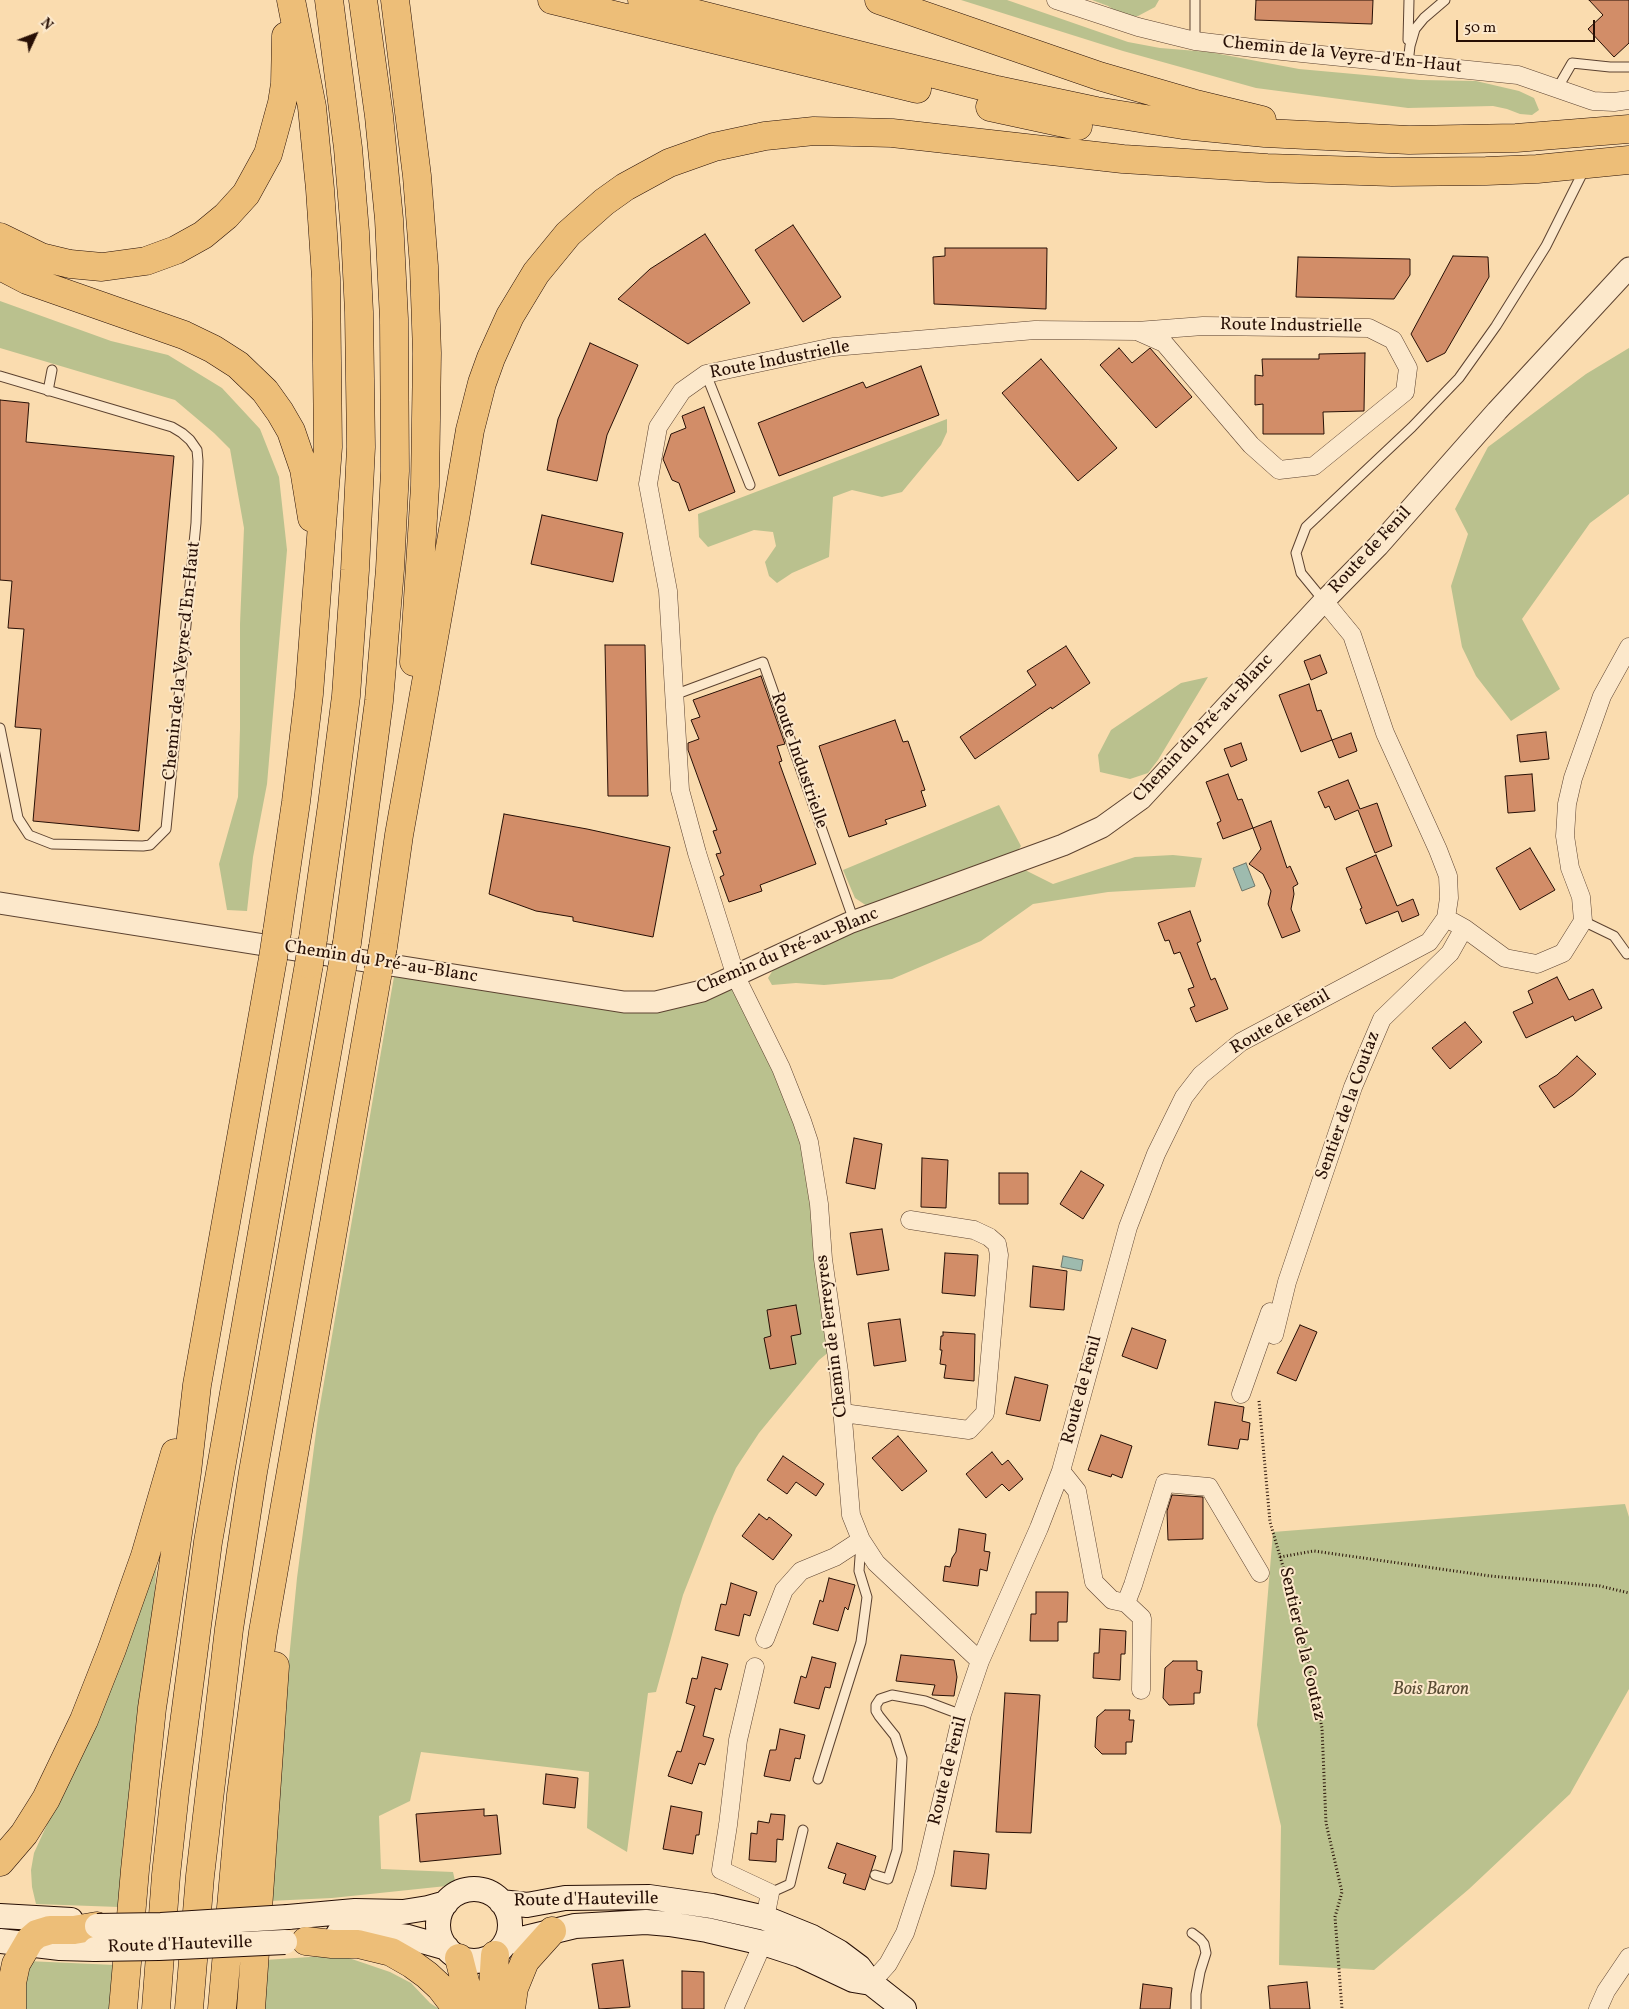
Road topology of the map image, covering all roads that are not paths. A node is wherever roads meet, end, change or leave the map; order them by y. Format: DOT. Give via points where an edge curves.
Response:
graph roads {
  1 [pos="285,0"];
  2 [pos="291,0"];
  3 [pos="329,0"];
  4 [pos="363,0"];
  5 [pos="396,0"];
  6 [pos="552,0"];
  7 [pos="642,0"];
  8 [pos="879,0"];
  9 [pos="1056,0"];
  10 [pos="1195,0"];
  11 [pos="1409,0"];
  12 [pos="1445,0"];
  13 [pos="1195,41"];
  14 [pos="1408,63"];
  15 [pos="1629,67"];
  16 [pos="1556,90"];
  17 [pos="1629,100"];
  18 [pos="1629,129"];
  19 [pos="1351,138"];
  20 [pos="1629,160"];
  21 [pos="1587,165"];
  22 [pos="1328,170"];
  23 [pos="0,237"];
  24 [pos="0,266"];
  25 [pos="1629,268"];
  26 [pos="1137,331"];
  27 [pos="52,370"];
  28 [pos="706,374"];
  29 [pos="0,376"];
  30 [pos="48,390"];
  31 [pos="750,485"];
  32 [pos="1324,601"];
  33 [pos="316,609"];
  34 [pos="1629,647"];
  35 [pos="674,695"];
  36 [pos="0,728"];
  37 [pos="400,835"];
  38 [pos="0,903"];
  39 [pos="1446,918"];
  40 [pos="854,921"];
  41 [pos="1583,921"];
  42 [pos="1464,928"];
  43 [pos="1627,954"];
  44 [pos="736,977"];
  45 [pos="910,1220"];
  46 [pos="1287,1282"];
  47 [pos="1274,1334"];
  48 [pos="197,1385"];
  49 [pos="1240,1394"];
  50 [pos="843,1413"];
  51 [pos="1061,1471"];
  52 [pos="290,1480"];
  53 [pos="861,1540"];
  54 [pos="1260,1573"];
  55 [pos="1126,1603"];
  56 [pos="765,1639"];
  57 [pos="980,1661"];
  58 [pos="755,1667"];
  59 [pos="1141,1690"];
  60 [pos="962,1715"];
  61 [pos="818,1780"];
  62 [pos="803,1830"];
  63 [pos="0,1862"];
  64 [pos="875,1875"];
  65 [pos="770,1893"];
  66 [pos="446,1902"];
  67 [pos="501,1902"];
  68 [pos="0,1916"];
  69 [pos="765,1918"];
  70 [pos="552,1931"];
  71 [pos="1192,1932"];
  72 [pos="96,1937"];
  73 [pos="296,1942"];
  74 [pos="13,1943"];
  75 [pos="763,1943"];
  76 [pos="500,1949"];
  77 [pos="453,1953"];
  78 [pos="1629,1957"];
  79 [pos="871,1983"];
  80 [pos="0,1997"];
  81 [pos="6,2009"];
  82 [pos="12,2009"];
  83 [pos="123,2009"];
  84 [pos="156,2009"];
  85 [pos="189,2009"];
  86 [pos="222,2009"];
  87 [pos="251,2009"];
  88 [pos="457,2009"];
  89 [pos="472,2009"];
  90 [pos="496,2009"];
  91 [pos="511,2009"];
  92 [pos="734,2009"];
  93 [pos="904,2009"];
  94 [pos="1196,2009"];
  95 [pos="1598,2009"];
  1 -- 23 [label="highway" via="285,84 274,137 254,182 215,226 190,243 160,256 102,267 41,257"];
  2 -- 33 [label="highway" via="312,108 326,287 328,447"];
  3 -- 84 [label="highway" via="347,139 360,312 361,446 346,696 311,951 205,1561 175,1792"];
  4 -- 85 [label="highway" via="389,219 394,319 395,463 390,569 366,803 344,955 253,1472 229,1629 201,1867"];
  5 -- 37 [label="highway" via="417,176 427,362 422,556"];
  6 -- 22 [label="highway" via="1032,117"];
  7 -- 19 [label="highway" via="997,90 1096,111 1224,130"];
  8 -- 19 [label="highway" via="1147,90 1269,122"];
  9 -- 13 [label="street, Chemin de la Veyre-d'En-Haut" via="1138,28"];
  10 -- 13 [label="lane"];
  11 -- 14 [label="lane"];
  12 -- 14 [label="lane" via="1415,29"];
  13 -- 14 [label="street, Chemin de la Veyre-d'En-Haut"];
  14 -- 16 [label="street, Chemin de la Veyre-d'En-Haut" via="1518,75"];
  15 -- 16 [label="lane" via="1572,63"];
  16 -- 17 [label="street, Chemin de la Veyre-d'En-Haut" via="1593,101"];
  18 -- 19 [label="highway" via="1470,140"];
  20 -- 21 [label="highway"];
  21 -- 22 [label="highway" via="1458,172"];
  21 -- 32 [label="lane" via="1546,246 1460,378 1306,526 1296,553 1301,573"];
  22 -- 37 [label="highway" via="1123,159 892,133 814,131 765,136 692,154 647,174 604,202 568,234 536,273 510,316 482,383 470,430"];
  24 -- 33 [label="highway" via="27,280 192,338 227,357 256,381 285,421 304,470 312,517"];
  25 -- 32 [label="street, Route de Fenil" via="1378,546"];
  26 -- 26 [label="street, Route Industrielle" via="1164,342 1251,445 1279,470 1314,466 1405,392 1408,368 1393,340 1369,328 1203,326"];
  26 -- 28 [label="street, Route Industrielle" via="1035,330 833,347"];
  27 -- 30 [label="lane"];
  28 -- 31 [label="lane"];
  28 -- 35 [label="street, Route Industrielle" via="682,391 658,427 648,484 668,591"];
  29 -- 30 [label="lane, Chemin de la Veyre-d'En-Haut"];
  30 -- 36 [label="lane, Chemin de la Veyre-d'En-Haut" via="172,427 182,432 197,450 196,523 166,829 150,845 143,846 52,844 29,835 18,818"];
  32 -- 39 [label="street, Route de Fenil" via="1352,635 1385,733 1448,876 1450,898"];
  32 -- 40 [label="street, Chemin du Pré-au-Blanc" via="1141,799 1102,827 1063,845"];
  33 -- 48 [label="highway" via="303,746 275,945"];
  34 -- 41 [label="street" via="1602,696 1567,804 1565,836 1570,868 1581,897"];
  35 -- 40 [label="lane, Route Industrielle" via="763,662"];
  35 -- 44 [label="street, Route Industrielle" via="680,790"];
  37 -- 52 [label="highway"];
  38 -- 44 [label="street, Chemin du Pré-au-Blanc" via="624,1002 656,1002 702,992"];
  39 -- 42 [label="street"];
  39 -- 51 [label="street, Route de Fenil" via="1430,942 1241,1042 1201,1075 1184,1097 1156,1154 1128,1227"];
  40 -- 44 [label="street, Chemin du Pré-au-Blanc"];
  41 -- 42 [label="street" via="1562,953 1538,964 1505,958"];
  41 -- 43 [label="lane" via="1614,936"];
  42 -- 46 [label="street, Sentier de la Coutaz" via="1450,953 1382,1019 1353,1087"];
  44 -- 50 [label="street, Chemin de Ferreyres" via="781,1068 809,1142"];
  45 -- 50 [label="street" via="974,1230 997,1244 999,1255 985,1414 969,1430"];
  46 -- 47 [label="street, Sentier de la Coutaz"];
  46 -- 49 [label="street, Sentier de la Coutaz" via="1280,1287"];
  48 -- 63 [label="highway" via="145,1556 84,1720 46,1798 24,1834"];
  48 -- 83 [label="highway" via="188,1472 152,1708"];
  50 -- 53 [label="street, Chemin de Ferreyres" via="851,1515"];
  51 -- 55 [label="street" via="1077,1491 1094,1582 1112,1600"];
  51 -- 57 [label="street, Route de Fenil"];
  52 -- 86 [label="highway" via="263,1632 244,1768"];
  52 -- 87 [label="highway"];
  53 -- 56 [label="street" via="835,1557 801,1571 784,1590"];
  53 -- 57 [label="street, Chemin de Ferreyres" via="876,1563"];
  53 -- 61 [label="lane" via="859,1572 867,1597 861,1642"];
  54 -- 55 [label="street" via="1208,1487 1165,1483"];
  55 -- 59 [label="street" via="1142,1618"];
  57 -- 60 [label="street, Route de Fenil"];
  58 -- 65 [label="street" via="738,1740 721,1870"];
  60 -- 64 [label="lane" via="925,1701 892,1695 880,1699 876,1705 876,1711 895,1736 902,1758 897,1850 888,1879"];
  60 -- 79 [label="street, Route de Fenil" via="925,1872 905,1933 888,1964"];
  62 -- 65 [label="lane" via="790,1884"];
  65 -- 69 [label="street"];
  66 -- 67 [label="main road" via="459,1892 476,1889 492,1894"];
  66 -- 72 [label="main road, Route d'Hauteville, bridge" via="403,1912 355,1911 161,1925"];
  66 -- 77 [label="main road" via="440,1912 439,1934"];
  67 -- 69 [label="main road, Route d'Hauteville" via="527,1905 565,1898 649,1897"];
  67 -- 76 [label="main road" via="510,1922 509,1935"];
  68 -- 72 [label="main road, Route d'Hauteville" via="71,1920"];
  69 -- 75 [label="main road"];
  69 -- 79 [label="main road, Route d'Hauteville" via="839,1952 859,1967"];
  70 -- 75 [label="main road, Route d'Hauteville" via="575,1926 646,1922 707,1930"];
  70 -- 76 [label="main road, Route d'Hauteville"];
  70 -- 91 [label="highway" via="525,1961 514,1988"];
  71 -- 94 [label="lane" via="1204,1944 1206,1953 1196,1994"];
  72 -- 73 [label="main road, Route d'Hauteville, bridge" via="159,1948"];
  72 -- 74 [label="highway" via="74,1930 44,1931"];
  73 -- 77 [label="main road, Route d'Hauteville" via="330,1934 366,1932 408,1937"];
  73 -- 88 [label="highway" via="358,1944 391,1952 427,1975"];
  74 -- 82 [label="highway" via="19,1956 14,1972"];
  75 -- 79 [label="main road, Route d'Hauteville" via="800,1955 854,1980"];
  75 -- 92 [label="street"];
  76 -- 77 [label="main road" via="484,1960 474,1961"];
  76 -- 90 [label="highway" via="494,1987"];
  77 -- 89 [label="highway"];
  78 -- 95 [label="street"];
  79 -- 93 [label="main road"];
  80 -- 81 [label="highway"];
}
